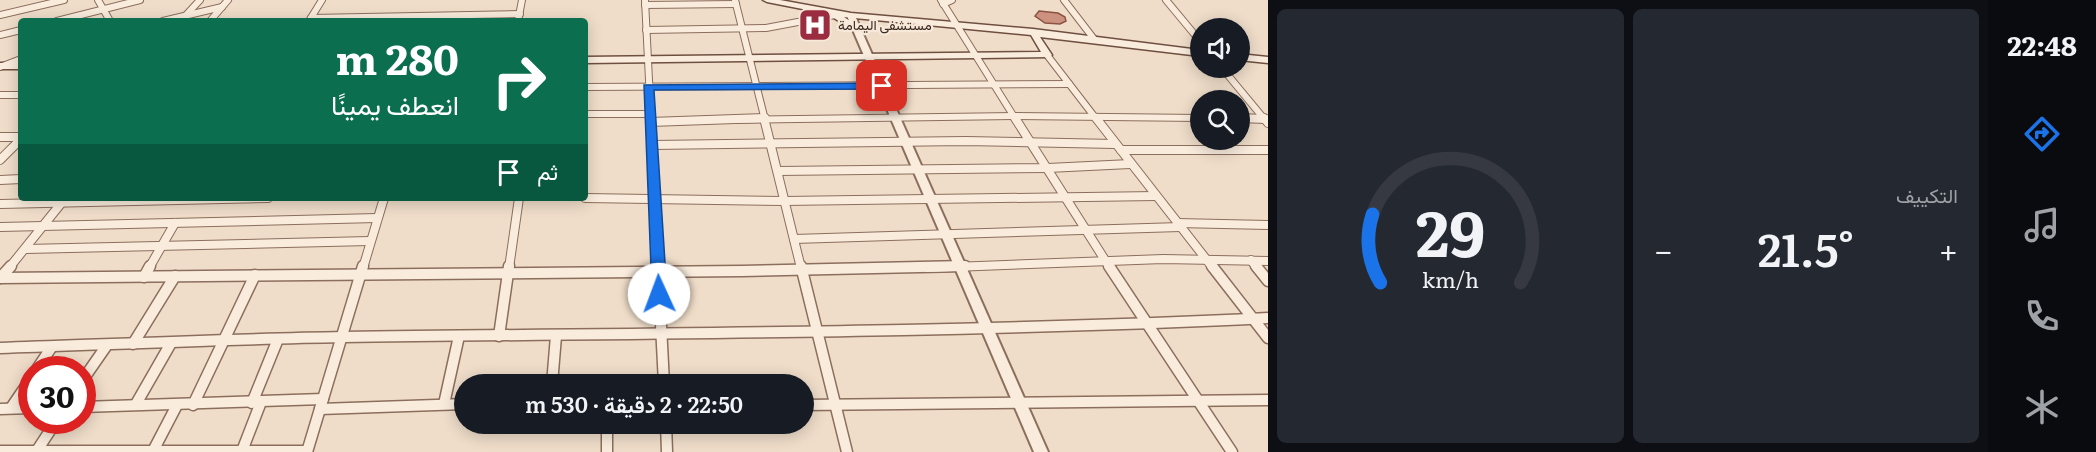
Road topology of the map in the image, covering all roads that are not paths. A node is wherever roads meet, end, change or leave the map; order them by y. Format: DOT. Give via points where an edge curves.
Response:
graph roads {
  1 [pos="64,0"];
  2 [pos="98,0"];
  3 [pos="140,0"];
  4 [pos="200,0"];
  5 [pos="228,0"];
  6 [pos="322,0"];
  7 [pos="522,0"];
  8 [pos="767,0"];
  9 [pos="952,0"];
  10 [pos="1064,0"];
  11 [pos="1166,0"];
  12 [pos="735,2"];
  13 [pos="942,2"];
  14 [pos="645,3"];
  15 [pos="222,7"];
  16 [pos="105,9"];
  17 [pos="186,14"];
  18 [pos="0,15"];
  19 [pos="834,15"];
  20 [pos="519,17"];
  21 [pos="69,18"];
  22 [pos="109,18"];
  23 [pos="173,18"];
  24 [pos="213,18"];
  25 [pos="311,18"];
  26 [pos="414,18"];
  27 [pos="854,24"];
  28 [pos="957,24"];
  29 [pos="743,29"];
  30 [pos="1190,29"];
  31 [pos="646,30"];
  32 [pos="18,31"];
  33 [pos="1033,32"];
  34 [pos="0,35"];
  35 [pos="1094,39"];
  36 [pos="1190,52"];
  37 [pos="1047,55"];
  38 [pos="977,56"];
  39 [pos="868,57"];
  40 [pos="750,58"];
  41 [pos="1250,58"];
  42 [pos="18,59"];
  43 [pos="588,60"];
  44 [pos="646,60"];
  45 [pos="1268,60"];
  46 [pos="18,66"];
  47 [pos="0,67"];
  48 [pos="1230,78"];
  49 [pos="996,84"];
  50 [pos="1069,84"];
  51 [pos="882,86"];
  52 [pos="588,87"];
  53 [pos="648,87"];
  54 [pos="758,87"];
  55 [pos="0,95"];
  56 [pos="18,95"];
  57 [pos="588,114"];
  58 [pos="1014,116"];
  59 [pos="894,117"];
  60 [pos="649,118"];
  61 [pos="765,118"];
  62 [pos="1095,118"];
  63 [pos="1190,118"];
  64 [pos="1250,119"];
  65 [pos="1266,120"];
  66 [pos="0,137"];
  67 [pos="18,138"];
  68 [pos="18,141"];
  69 [pos="1029,141"];
  70 [pos="905,142"];
  71 [pos="652,145"];
  72 [pos="772,145"];
  73 [pos="1118,147"];
  74 [pos="1268,150"];
  75 [pos="0,160"];
  76 [pos="1130,164"];
  77 [pos="1048,168"];
  78 [pos="916,169"];
  79 [pos="778,171"];
  80 [pos="18,179"];
  81 [pos="0,180"];
  82 [pos="1156,196"];
  83 [pos="1066,197"];
  84 [pos="588,198"];
  85 [pos="655,198"];
  86 [pos="930,199"];
  87 [pos="47,201"];
  88 [pos="62,201"];
  89 [pos="383,201"];
  90 [pos="519,201"];
  91 [pos="784,201"];
  92 [pos="0,204"];
  93 [pos="377,218"];
  94 [pos="176,223"];
  95 [pos="1178,225"];
  96 [pos="1268,225"];
  97 [pos="42,226"];
  98 [pos="0,227"];
  99 [pos="1085,229"];
  100 [pos="944,234"];
  101 [pos="794,239"];
  102 [pos="370,242"];
  103 [pos="161,248"];
  104 [pos="26,249"];
  105 [pos="1206,259"];
  106 [pos="1106,260"];
  107 [pos="1251,260"];
  108 [pos="1268,261"];
  109 [pos="960,268"];
  110 [pos="802,271"];
  111 [pos="509,273"];
  112 [pos="659,274"];
  113 [pos="255,275"];
  114 [pos="360,275"];
  115 [pos="175,276"];
  116 [pos="144,277"];
  117 [pos="0,278"];
  118 [pos="1268,281"];
  119 [pos="1268,318"];
  120 [pos="1254,319"];
  121 [pos="1148,324"];
  122 [pos="987,327"];
  123 [pos="816,331"];
  124 [pos="660,334"];
  125 [pos="459,336"];
  126 [pos="499,336"];
  127 [pos="556,336"];
  128 [pos="342,337"];
  129 [pos="1268,338"];
  130 [pos="278,339"];
  131 [pos="224,342"];
  132 [pos="171,343"];
  133 [pos="133,344"];
  134 [pos="106,345"];
  135 [pos="0,348"];
  136 [pos="51,348"];
  137 [pos="46,356"];
  138 [pos="96,360"];
  139 [pos="553,374"];
  140 [pos="663,374"];
  141 [pos="18,394"];
  142 [pos="1199,400"];
  143 [pos="1268,400"];
  144 [pos="256,402"];
  145 [pos="136,404"];
  146 [pos="322,404"];
  147 [pos="444,404"];
  148 [pos="454,404"];
  149 [pos="1020,404"];
  150 [pos="177,405"];
  151 [pos="193,405"];
  152 [pos="814,405"];
  153 [pos="836,405"];
  154 [pos="96,406"];
  155 [pos="5,409"];
  156 [pos="48,434"];
  157 [pos="607,434"];
  158 [pos="666,434"];
  159 [pos="0,451"];
  160 [pos="37,451"];
  161 [pos="153,451"];
  162 [pos="120,452"];
  163 [pos="246,452"];
  164 [pos="307,452"];
  165 [pos="607,452"];
  166 [pos="667,452"];
  167 [pos="847,452"];
  168 [pos="1041,452"];
  169 [pos="1232,452"];
  1 -- 18 [label="street"];
  2 -- 16 [label="street"];
  3 -- 16 [label="street"];
  4 -- 17 [label="street"];
  5 -- 15 [label="street"];
  6 -- 25 [label="street"];
  7 -- 20 [label="street"];
  8 -- 19 [label="main road"];
  9 -- 13 [label="street"];
  10 -- 35 [label="street"];
  11 -- 30 [label="street"];
  12 -- 14 [label="street"];
  12 -- 29 [label="street"];
  13 -- 28 [label="street"];
  14 -- 31 [label="street"];
  15 -- 17 [label="street"];
  15 -- 24 [label="street"];
  16 -- 21 [label="street"];
  16 -- 22 [label="street"];
  17 -- 23 [label="street"];
  19 -- 27 [label="main road"];
  19 -- 29 [label="street" via="789,25"];
  20 -- 26 [label="street"];
  27 -- 28 [label="main road" via="868,18"];
  27 -- 39 [label="street"];
  28 -- 33 [label="main road"];
  28 -- 38 [label="street"];
  29 -- 31 [label="street"];
  29 -- 40 [label="street"];
  31 -- 44 [label="street"];
  32 -- 34 [label="street"];
  33 -- 35 [label="main road"];
  33 -- 37 [label="main road"];
  35 -- 36 [label="main road"];
  37 -- 38 [label="main road"];
  37 -- 50 [label="street"];
  38 -- 39 [label="main road"];
  38 -- 49 [label="street"];
  39 -- 40 [label="main road"];
  39 -- 51 [label="street"];
  40 -- 44 [label="main road"];
  40 -- 54 [label="street"];
  41 -- 45 [label="main road"];
  42 -- 47 [label="street"];
  43 -- 44 [label="main road"];
  44 -- 53 [label="street"];
  46 -- 47 [label="main road"];
  48 -- 65 [label="street"];
  49 -- 50 [label="street"];
  49 -- 51 [label="street"];
  49 -- 58 [label="street"];
  50 -- 62 [label="street"];
  51 -- 54 [label="street"];
  51 -- 59 [label="street"];
  52 -- 53 [label="street"];
  53 -- 54 [label="street"];
  53 -- 60 [label="street"];
  54 -- 61 [label="street"];
  55 -- 56 [label="street"];
  57 -- 60 [label="street"];
  58 -- 59 [label="street"];
  58 -- 62 [label="street"];
  58 -- 69 [label="street"];
  59 -- 61 [label="street"];
  59 -- 70 [label="street"];
  60 -- 61 [label="street"];
  60 -- 71 [label="street"];
  61 -- 72 [label="street"];
  62 -- 63 [label="street"];
  62 -- 73 [label="street"];
  64 -- 65 [label="street"];
  66 -- 67 [label="street"];
  68 -- 75 [label="street"];
  69 -- 70 [label="street"];
  69 -- 73 [label="street"];
  69 -- 77 [label="street"];
  70 -- 72 [label="street"];
  70 -- 78 [label="street"];
  71 -- 72 [label="street"];
  71 -- 85 [label="street"];
  72 -- 79 [label="street"];
  73 -- 74 [label="street"];
  73 -- 76 [label="street"];
  76 -- 77 [label="street"];
  76 -- 82 [label="street"];
  77 -- 78 [label="street"];
  77 -- 83 [label="street"];
  78 -- 79 [label="street"];
  78 -- 86 [label="street"];
  79 -- 91 [label="street"];
  80 -- 81 [label="street"];
  82 -- 83 [label="street"];
  82 -- 95 [label="street"];
  83 -- 86 [label="street"];
  83 -- 99 [label="street"];
  84 -- 85 [label="street"];
  85 -- 91 [label="street"];
  85 -- 112 [label="street"];
  86 -- 91 [label="street"];
  86 -- 100 [label="street"];
  87 -- 92 [label="street"];
  88 -- 97 [label="street"];
  89 -- 93 [label="street"];
  90 -- 111 [label="street"];
  91 -- 101 [label="street"];
  93 -- 94 [label="street"];
  93 -- 102 [label="street"];
  94 -- 97 [label="street"];
  94 -- 103 [label="street"];
  95 -- 96 [label="street"];
  95 -- 99 [label="street"];
  95 -- 105 [label="street"];
  97 -- 98 [label="street"];
  97 -- 104 [label="street"];
  99 -- 100 [label="street"];
  99 -- 106 [label="street"];
  100 -- 101 [label="street"];
  100 -- 109 [label="street"];
  101 -- 110 [label="street"];
  102 -- 103 [label="street"];
  102 -- 114 [label="street"];
  103 -- 104 [label="street"];
  103 -- 116 [label="street"];
  104 -- 117 [label="street"];
  105 -- 106 [label="street"];
  105 -- 107 [label="street"];
  105 -- 120 [label="street"];
  106 -- 109 [label="street"];
  106 -- 121 [label="street"];
  107 -- 108 [label="street"];
  107 -- 118 [label="street"];
  109 -- 110 [label="street"];
  109 -- 122 [label="street"];
  110 -- 112 [label="street"];
  110 -- 123 [label="street"];
  111 -- 112 [label="street"];
  111 -- 114 [label="street"];
  111 -- 126 [label="street"];
  112 -- 124 [label="street"];
  113 -- 114 [label="street"];
  113 -- 115 [label="street"];
  113 -- 131 [label="street"];
  114 -- 128 [label="street"];
  115 -- 116 [label="street"];
  115 -- 133 [label="street"];
  116 -- 117 [label="street"];
  119 -- 120 [label="street"];
  120 -- 121 [label="street"];
  120 -- 129 [label="street"];
  121 -- 122 [label="street"];
  121 -- 142 [label="street"];
  122 -- 123 [label="street"];
  122 -- 149 [label="street"];
  123 -- 124 [label="street"];
  123 -- 153 [label="street"];
  124 -- 127 [label="street"];
  124 -- 140 [label="street"];
  125 -- 126 [label="street"];
  125 -- 128 [label="street"];
  125 -- 147 [label="street"];
  126 -- 127 [label="street"];
  127 -- 139 [label="street"];
  128 -- 130 [label="street"];
  128 -- 146 [label="street"];
  130 -- 131 [label="street"];
  130 -- 144 [label="street"];
  131 -- 132 [label="street"];
  131 -- 151 [label="street"];
  132 -- 133 [label="street"];
  132 -- 145 [label="street"];
  133 -- 134 [label="street"];
  134 -- 136 [label="street"];
  134 -- 138 [label="street"];
  135 -- 136 [label="street"];
  136 -- 137 [label="street"];
  141 -- 155 [label="street"];
  142 -- 143 [label="street"];
  142 -- 149 [label="street"];
  142 -- 169 [label="street"];
  144 -- 146 [label="street"];
  144 -- 151 [label="street"];
  144 -- 163 [label="street"];
  145 -- 150 [label="street"];
  145 -- 154 [label="street"];
  146 -- 147 [label="street"];
  146 -- 164 [label="street"];
  147 -- 148 [label="street"];
  149 -- 153 [label="street"];
  149 -- 168 [label="street"];
  150 -- 151 [label="street"];
  150 -- 161 [label="street"];
  152 -- 153 [label="street"];
  153 -- 167 [label="street"];
  156 -- 160 [label="street"];
  157 -- 165 [label="street"];
  158 -- 166 [label="street"];
  159 -- 160 [label="street"];
  160 -- 162 [label="street"];
  161 -- 162 [label="street"];
  161 -- 163 [label="street"];
  163 -- 164 [label="street"];
}
